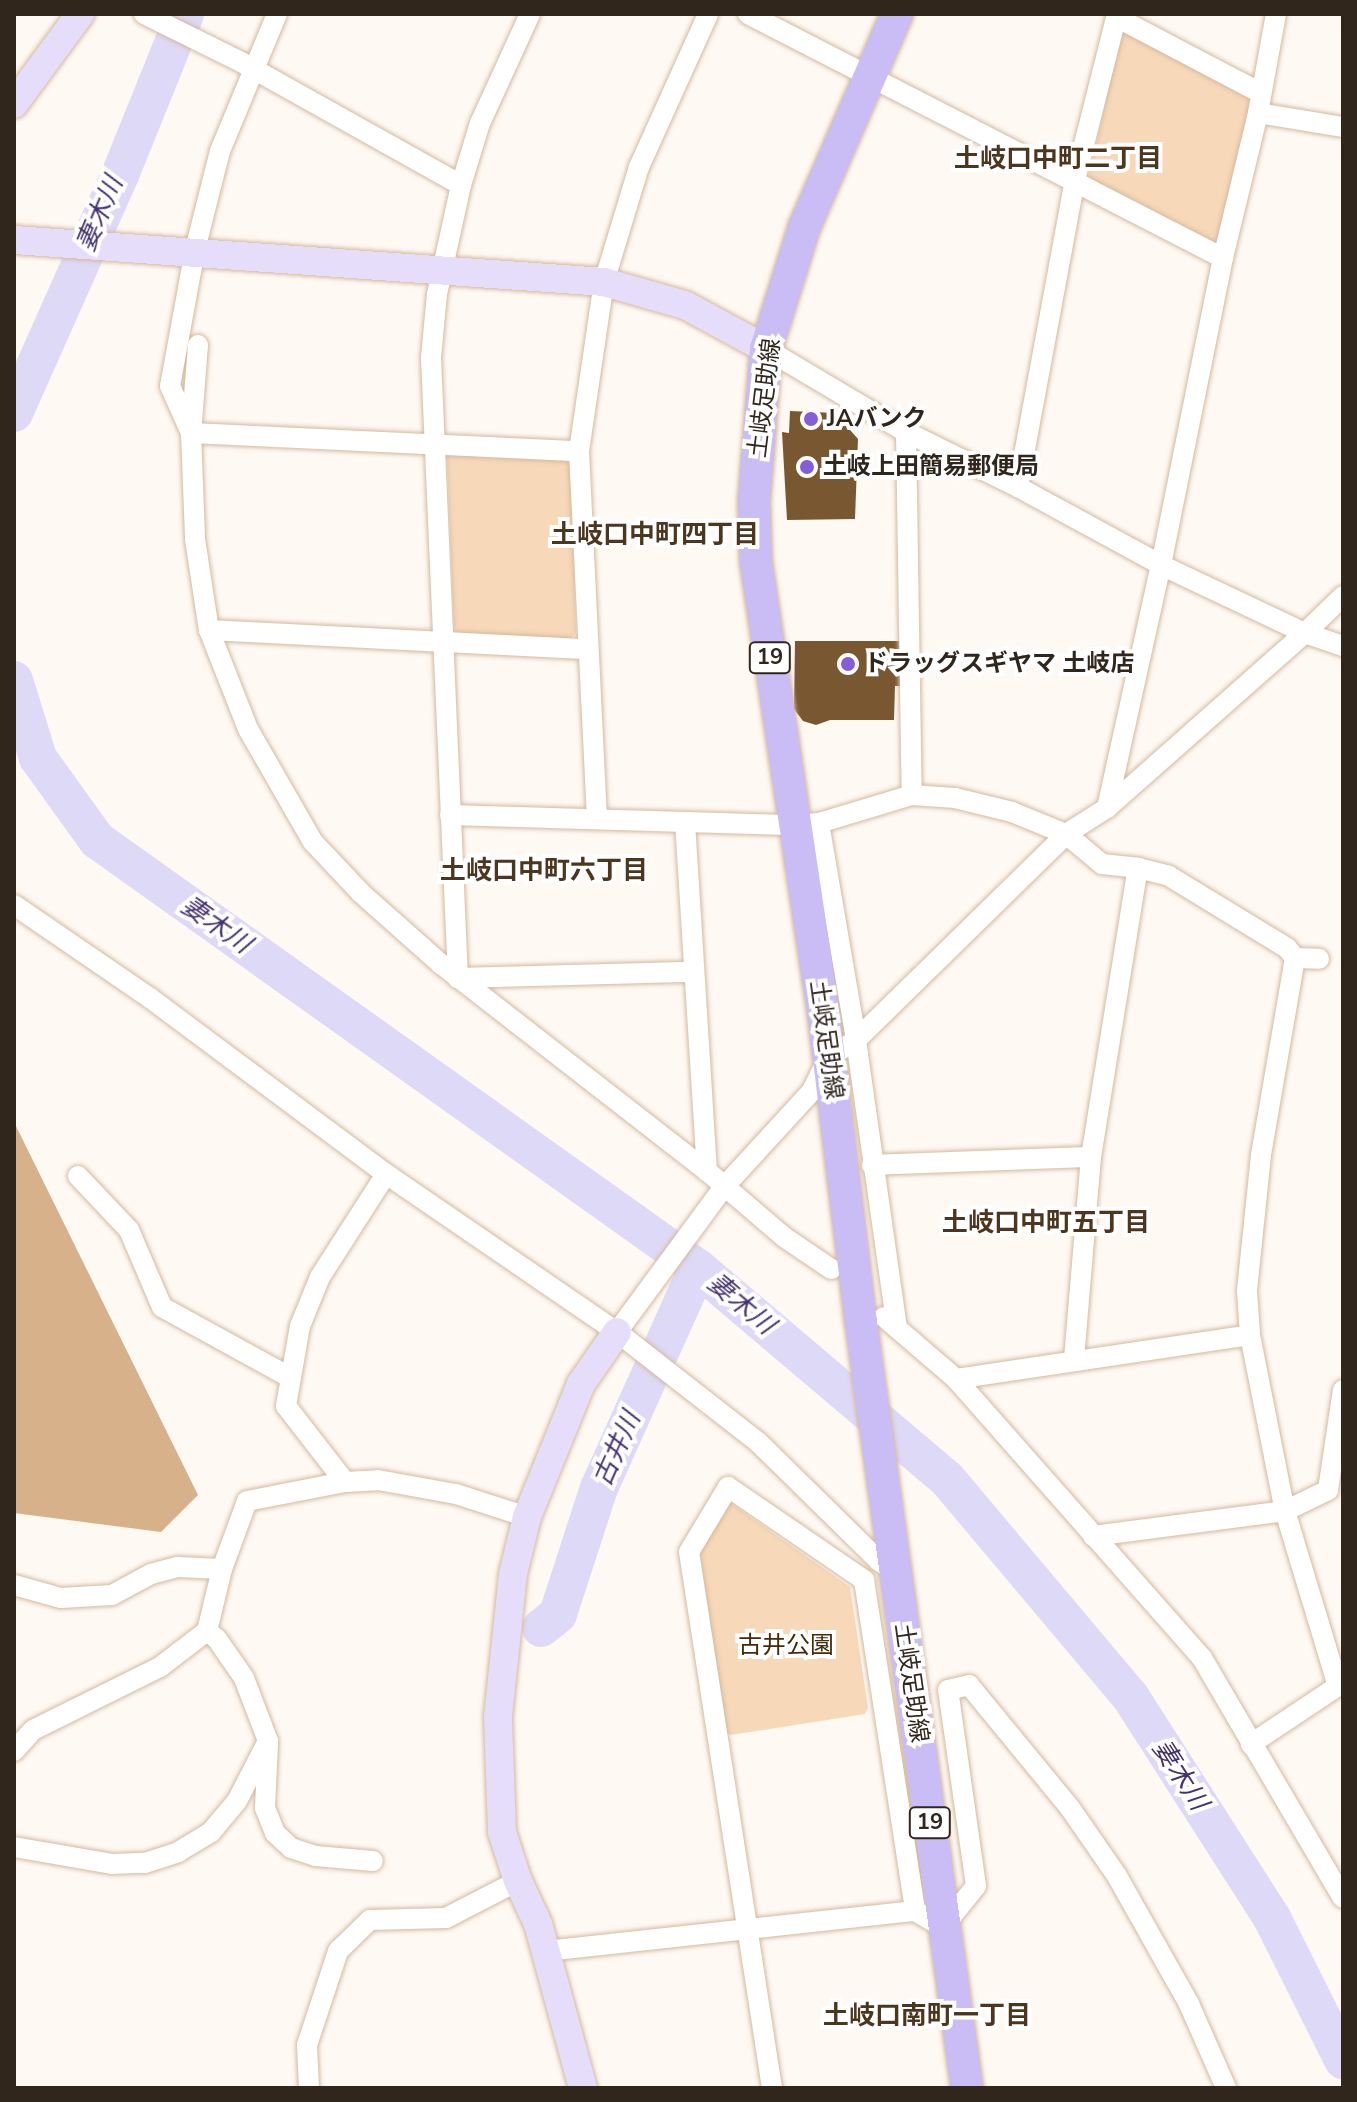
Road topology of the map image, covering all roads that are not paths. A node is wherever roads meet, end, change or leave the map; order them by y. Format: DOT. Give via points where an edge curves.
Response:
graph roads {
  1 [pos="80,14"];
  2 [pos="144,14"];
  3 [pos="277,14"];
  4 [pos="530,14"];
  5 [pos="708,14"];
  6 [pos="748,14"];
  7 [pos="897,14"];
  8 [pos="1276,14"];
  9 [pos="1116,16"];
  10 [pos="247,66"];
  11 [pos="869,78"];
  12 [pos="1260,103"];
  13 [pos="14,104"];
  14 [pos="1343,127"];
  15 [pos="1075,180"];
  16 [pos="461,185"];
  17 [pos="14,240"];
  18 [pos="186,250"];
  19 [pos="1223,258"];
  20 [pos="443,271"];
  21 [pos="604,282"];
  22 [pos="198,345"];
  23 [pos="766,349"];
  24 [pos="906,432"];
  25 [pos="191,433"];
  26 [pos="436,445"];
  27 [pos="579,451"];
  28 [pos="1018,487"];
  29 [pos="1161,565"];
  30 [pos="1343,596"];
  31 [pos="209,630"];
  32 [pos="1305,633"];
  33 [pos="445,642"];
  34 [pos="1343,646"];
  35 [pos="588,649"];
  36 [pos="912,795"];
  37 [pos="1107,808"];
  38 [pos="450,815"];
  39 [pos="597,819"];
  40 [pos="685,822"];
  41 [pos="807,824"];
  42 [pos="1066,834"];
  43 [pos="1138,868"];
  44 [pos="14,905"];
  45 [pos="1295,958"];
  46 [pos="1319,959"];
  47 [pos="692,972"];
  48 [pos="458,978"];
  49 [pos="856,1040"];
  50 [pos="828,1058"];
  51 [pos="1091,1157"];
  52 [pos="872,1165"];
  53 [pos="707,1171"];
  54 [pos="386,1174"];
  55 [pos="78,1176"];
  56 [pos="723,1188"];
  57 [pos="831,1269"];
  58 [pos="881,1322"];
  59 [pos="622,1326"];
  60 [pos="1250,1335"];
  61 [pos="1074,1359"];
  62 [pos="291,1378"];
  63 [pos="956,1379"];
  64 [pos="1343,1390"];
  65 [pos="345,1482"];
  66 [pos="1285,1511"];
  67 [pos="527,1517"];
  68 [pos="1093,1536"];
  69 [pos="896,1565"];
  70 [pos="222,1569"];
  71 [pos="14,1585"];
  72 [pos="207,1631"];
  73 [pos="268,1741"];
  74 [pos="1251,1744"];
  75 [pos="14,1751"];
  76 [pos="14,1847"];
  77 [pos="373,1861"];
  78 [pos="1334,1864"];
  79 [pos="518,1881"];
  80 [pos="1343,1898"];
  81 [pos="915,1911"];
  82 [pos="943,1927"];
  83 [pos="747,1930"];
  84 [pos="546,1951"];
  85 [pos="1221,2087"];
  86 [pos="309,2088"];
  87 [pos="583,2088"];
  88 [pos="772,2088"];
  89 [pos="967,2088"];
  1 -- 13 [label="street"];
  2 -- 10 [label="street"];
  3 -- 10 [label="street"];
  4 -- 16 [label="street" via="480,123"];
  5 -- 21 [label="street" via="639,167"];
  6 -- 11 [label="street"];
  7 -- 11 [label="main road, 土岐足助線 / 19"];
  8 -- 12 [label="street"];
  9 -- 12 [label="street"];
  9 -- 15 [label="street"];
  10 -- 16 [label="street"];
  10 -- 18 [label="street"];
  11 -- 15 [label="street"];
  11 -- 23 [label="main road, 土岐足助線 / 19" via="804,228"];
  12 -- 14 [label="street"];
  12 -- 19 [label="street"];
  15 -- 19 [label="street"];
  15 -- 28 [label="street"];
  16 -- 20 [label="street"];
  17 -- 18 [label="street"];
  18 -- 20 [label="street"];
  18 -- 25 [label="street" via="170,386"];
  19 -- 29 [label="street"];
  20 -- 21 [label="street"];
  20 -- 26 [label="street" via="431,358"];
  21 -- 23 [label="street" via="685,305"];
  21 -- 27 [label="street"];
  22 -- 25 [label="street"];
  23 -- 24 [label="street"];
  23 -- 41 [label="main road, 土岐足助線 / 19" via="754,501 756,562"];
  24 -- 28 [label="street"];
  24 -- 36 [label="street"];
  25 -- 26 [label="street"];
  25 -- 31 [label="street" via="195,539"];
  26 -- 27 [label="street"];
  26 -- 33 [label="street"];
  27 -- 35 [label="street"];
  28 -- 29 [label="street"];
  29 -- 32 [label="street"];
  29 -- 37 [label="street"];
  30 -- 32 [label="street"];
  31 -- 33 [label="street"];
  31 -- 48 [label="street" via="248,729 313,842 361,893"];
  32 -- 34 [label="street"];
  32 -- 37 [label="street"];
  33 -- 35 [label="street"];
  33 -- 38 [label="street"];
  35 -- 39 [label="street"];
  36 -- 41 [label="street"];
  36 -- 42 [label="street" via="984,803"];
  37 -- 42 [label="street"];
  38 -- 39 [label="street"];
  38 -- 48 [label="street"];
  39 -- 40 [label="street"];
  40 -- 41 [label="street"];
  40 -- 47 [label="street"];
  41 -- 49 [label="street"];
  41 -- 50 [label="main road, 土岐足助線 / 19"];
  42 -- 43 [label="street" via="1102,864"];
  42 -- 49 [label="street"];
  43 -- 45 [label="street" via="1181,883"];
  43 -- 51 [label="street"];
  44 -- 54 [label="street" via="150,998"];
  45 -- 46 [label="street"];
  45 -- 60 [label="street" via="1261,1155 1247,1291"];
  47 -- 48 [label="street"];
  47 -- 53 [label="street"];
  48 -- 53 [label="street"];
  49 -- 50 [label="street"];
  49 -- 52 [label="street"];
  50 -- 56 [label="street" via="812,1091"];
  50 -- 58 [label="main road, 土岐足助線 / 19"];
  51 -- 52 [label="street"];
  51 -- 61 [label="street"];
  52 -- 58 [label="street"];
  53 -- 56 [label="street"];
  54 -- 59 [label="street"];
  54 -- 62 [label="street" via="320,1277 300,1326"];
  55 -- 62 [label="street" via="129,1230 162,1307"];
  56 -- 57 [label="street"];
  56 -- 59 [label="street"];
  58 -- 63 [label="street"];
  58 -- 69 [label="main road, 土岐足助線 / 19"];
  59 -- 67 [label="street" via="581,1384"];
  59 -- 69 [label="street" via="758,1442 879,1561"];
  60 -- 61 [label="street"];
  60 -- 66 [label="street"];
  61 -- 63 [label="street"];
  62 -- 65 [label="street" via="286,1406"];
  63 -- 68 [label="street"];
  64 -- 66 [label="street" via="1328,1490"];
  65 -- 67 [label="street" via="378,1480 456,1494"];
  65 -- 70 [label="street" via="247,1501"];
  66 -- 68 [label="street"];
  66 -- 74 [label="street" via="1338,1686"];
  67 -- 79 [label="street" via="511,1587 498,1717 502,1832"];
  68 -- 74 [label="street" via="1202,1658"];
  69 -- 82 [label="main road, 土岐足助線 / 19"];
  70 -- 71 [label="street" via="178,1567 151,1574 112,1595 61,1598"];
  70 -- 72 [label="street"];
  72 -- 73 [label="street" via="244,1678"];
  72 -- 75 [label="street" via="160,1667 33,1730"];
  73 -- 76 [label="street" via="237,1801 211,1832 178,1852 145,1863 112,1864"];
  73 -- 77 [label="street" via="265,1808 275,1833 291,1848 316,1856"];
  74 -- 78 [label="street"];
  78 -- 80 [label="street"];
  79 -- 84 [label="street"];
  79 -- 86 [label="street" via="446,1918 370,1920 338,1951 307,2045"];
  81 -- 82 [label="street"];
  81 -- 83 [label="street"];
  81 -- 83 [label="street" via="864,1580 728,1487 689,1552"];
  82 -- 85 [label="street" via="976,1886 948,1690 969,1685 1070,1808 1117,1876 1189,2004"];
  82 -- 89 [label="main road, 土岐足助線 / 19"];
  83 -- 84 [label="street"];
  83 -- 88 [label="street"];
  84 -- 87 [label="street"];
}
